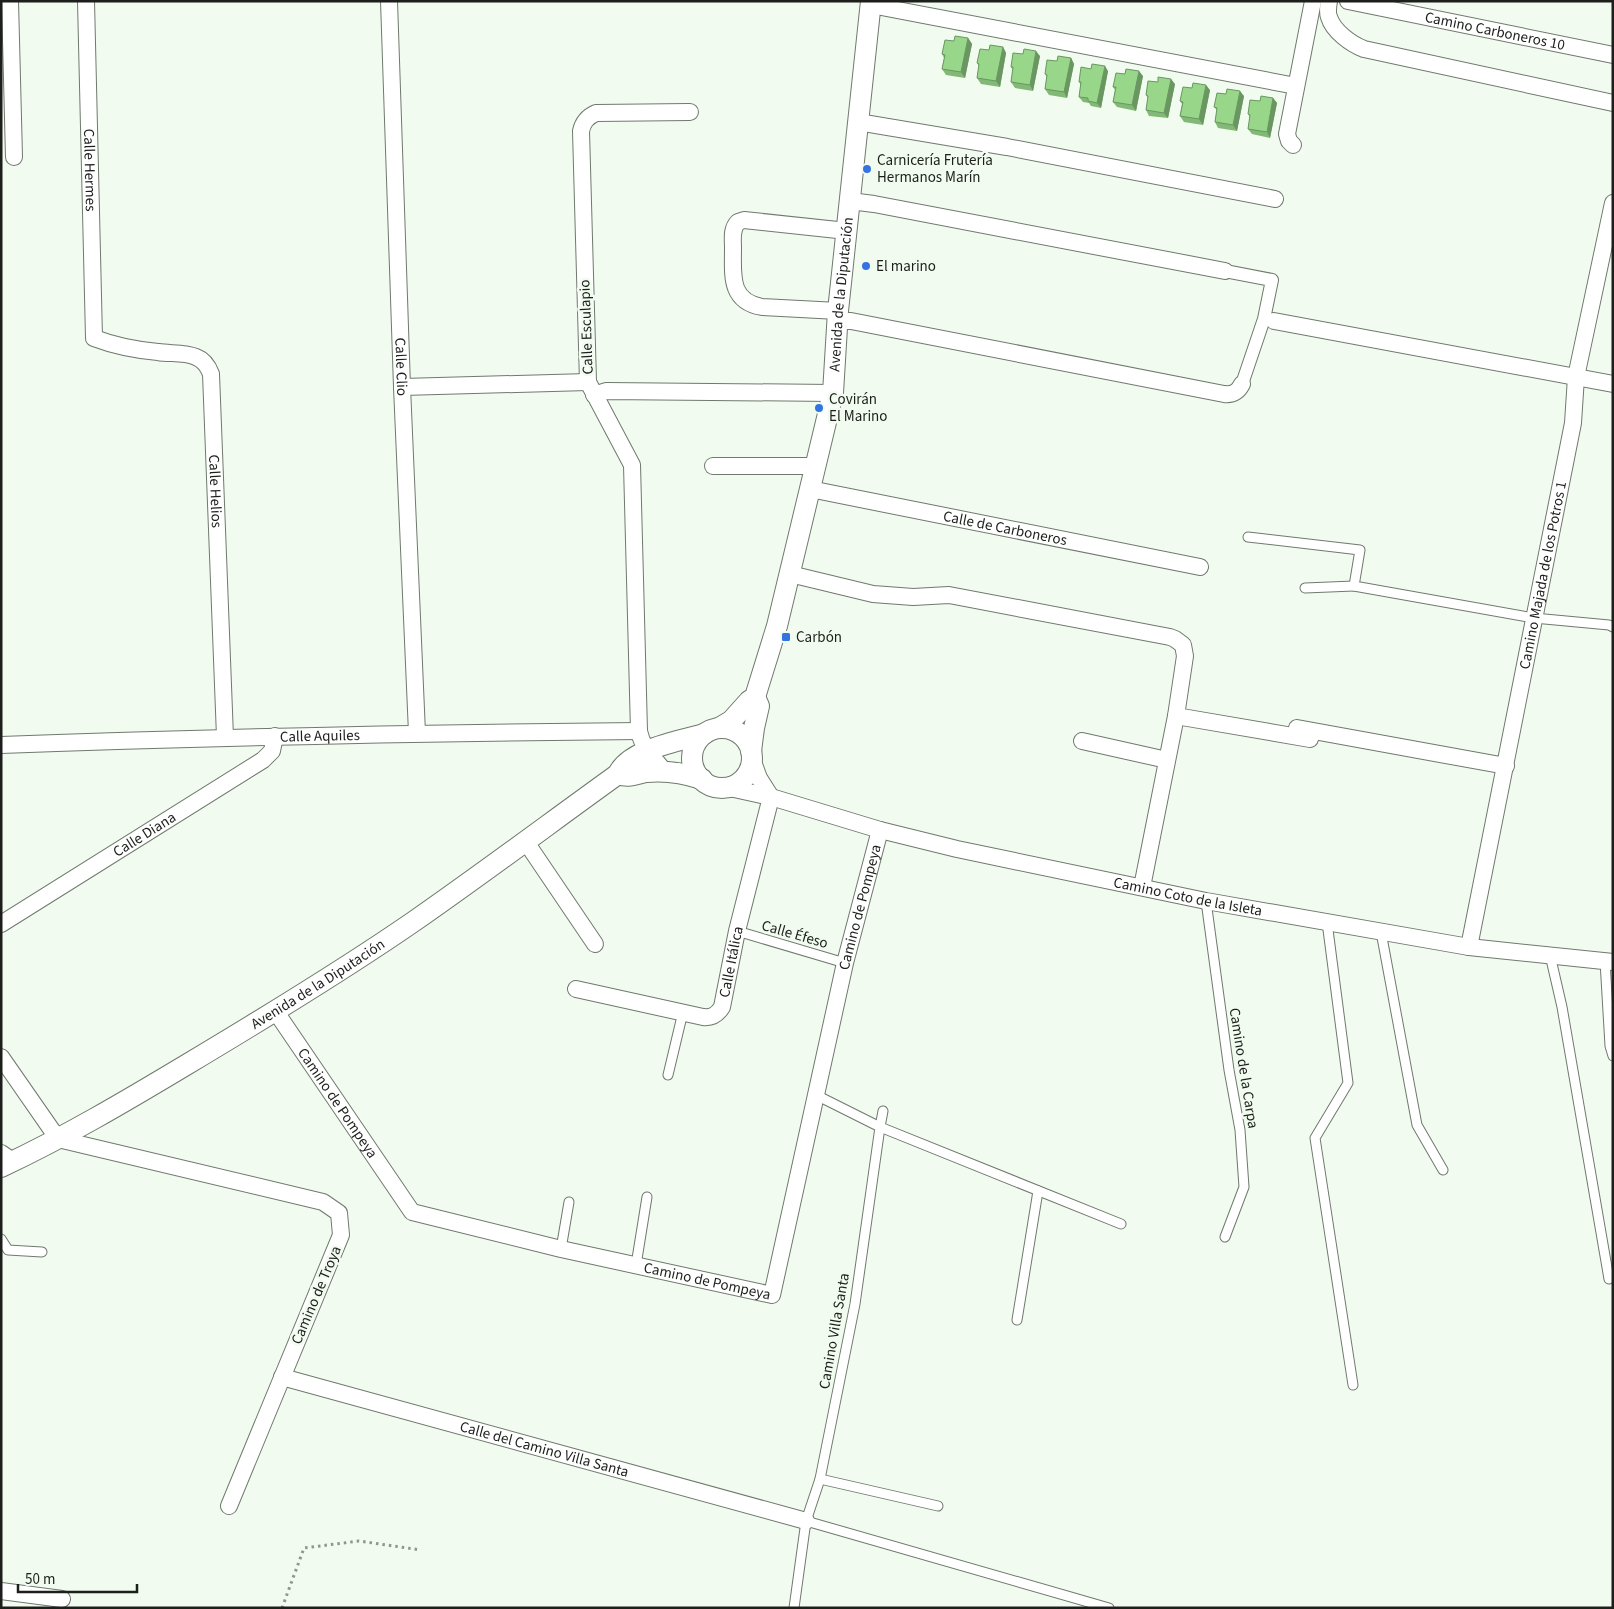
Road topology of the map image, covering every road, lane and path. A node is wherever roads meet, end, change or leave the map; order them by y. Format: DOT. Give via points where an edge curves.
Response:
graph roads {
  1 [pos="10,1"];
  2 [pos="86,1"];
  3 [pos="389,1"];
  4 [pos="1313,1"];
  5 [pos="1329,1"];
  6 [pos="1348,1"];
  7 [pos="871,3"];
  8 [pos="1613,55"];
  9 [pos="1296,86"];
  10 [pos="1613,103"];
  11 [pos="690,112"];
  12 [pos="858,122"];
  13 [pos="1294,145"];
  14 [pos="14,157"];
  15 [pos="1275,199"];
  16 [pos="850,201"];
  17 [pos="1613,203"];
  18 [pos="847,231"];
  19 [pos="1225,271"];
  20 [pos="837,316"];
  21 [pos="1269,320"];
  22 [pos="94,338"];
  23 [pos="1576,377"];
  24 [pos="1242,384"];
  25 [pos="1613,384"];
  26 [pos="402,387"];
  27 [pos="591,389"];
  28 [pos="833,393"];
  29 [pos="713,466"];
  30 [pos="815,466"];
  31 [pos="810,489"];
  32 [pos="1248,537"];
  33 [pos="1200,567"];
  34 [pos="790,574"];
  35 [pos="1354,586"];
  36 [pos="1305,588"];
  37 [pos="1534,618"];
  38 [pos="1613,627"];
  39 [pos="755,697"];
  40 [pos="1176,716"];
  41 [pos="1297,728"];
  42 [pos="639,731"];
  43 [pos="711,731"];
  44 [pos="417,733"];
  45 [pos="275,736"];
  46 [pos="224,737"];
  47 [pos="1082,742"];
  48 [pos="1,745"];
  49 [pos="648,751"];
  50 [pos="1379,752"];
  51 [pos="752,755"];
  52 [pos="1167,760"];
  53 [pos="1506,766"];
  54 [pos="665,772"];
  55 [pos="618,774"];
  56 [pos="702,779"];
  57 [pos="725,788"];
  58 [pos="771,797"];
  59 [pos="880,830"];
  60 [pos="526,842"];
  61 [pos="1142,886"];
  62 [pos="1206,901"];
  63 [pos="1327,922"];
  64 [pos="1,924"];
  65 [pos="737,931"];
  66 [pos="1381,932"];
  67 [pos="595,944"];
  68 [pos="1469,947"];
  69 [pos="1550,955"];
  70 [pos="1609,962"];
  71 [pos="845,963"];
  72 [pos="576,989"];
  73 [pos="276,1012"];
  74 [pos="683,1012"];
  75 [pos="1613,1056"];
  76 [pos="1,1057"];
  77 [pos="668,1075"];
  78 [pos="816,1095"];
  79 [pos="883,1111"];
  80 [pos="880,1127"];
  81 [pos="58,1139"];
  82 [pos="5,1161"];
  83 [pos="1442,1170"];
  84 [pos="1038,1191"];
  85 [pos="647,1197"];
  86 [pos="569,1202"];
  87 [pos="1121,1224"];
  88 [pos="1225,1236"];
  89 [pos="1,1239"];
  90 [pos="561,1249"];
  91 [pos="42,1252"];
  92 [pos="636,1265"];
  93 [pos="1609,1280"];
  94 [pos="1017,1320"];
  95 [pos="282,1377"];
  96 [pos="1353,1385"];
  97 [pos="820,1479"];
  98 [pos="229,1506"];
  99 [pos="938,1506"];
  100 [pos="806,1522"];
  101 [pos="420,1550"];
  102 [pos="1,1591"];
  103 [pos="62,1599"];
  104 [pos="282,1608"];
  105 [pos="794,1608"];
  106 [pos="1109,1608"];
  1 -- 14 [label="street"];
  2 -- 22 [label="street, Calle Hermes"];
  3 -- 26 [label="street, Calle Clio"];
  4 -- 9 [label="street"];
  5 -- 10 [label="street" via="1329,18 1354,45"];
  6 -- 8 [label="street, Camino Carboneros 10"];
  7 -- 9 [label="street"];
  7 -- 12 [label="street, Avenida de la Diputación"];
  9 -- 13 [label="street" via="1287,134 1288,141"];
  11 -- 27 [label="street, Calle Esculapio" via="596,113 582,125"];
  12 -- 15 [label="street"];
  12 -- 16 [label="street, Avenida de la Diputación"];
  16 -- 18 [label="street, Avenida de la Diputación"];
  16 -- 19 [label="street"];
  17 -- 23 [label="street, Camino Majada de los Potros 1"];
  18 -- 20 [label="street, Avenida de la Diputación"];
  18 -- 20 [label="street" via="744,220 738,222 733,231 733,280 745,302 762,308"];
  19 -- 21 [label="street" via="1272,280"];
  20 -- 24 [label="street" via="1224,394 1233,394"];
  20 -- 28 [label="street, Avenida de la Diputación"];
  21 -- 23 [label="street"];
  21 -- 24 [label="street"];
  22 -- 46 [label="street, Calle Helios" via="130,348 194,356 208,366 211,374"];
  23 -- 25 [label="street"];
  23 -- 37 [label="street, Camino Majada de los Potros 1" via="1573,423"];
  26 -- 27 [label="street"];
  26 -- 44 [label="street, Calle Clio"];
  27 -- 28 [label="street"];
  27 -- 42 [label="street, Calle Esculapio" via="632,465"];
  28 -- 30 [label="street, Avenida de la Diputación"];
  29 -- 30 [label="street"];
  30 -- 31 [label="street, Avenida de la Diputación"];
  31 -- 33 [label="street, Calle de Carboneros"];
  31 -- 34 [label="street, Avenida de la Diputación"];
  32 -- 35 [label="lane" via="1360,550"];
  34 -- 39 [label="street, Avenida de la Diputación"];
  34 -- 40 [label="street" via="873,594 949,595 1175,639 1183,645 1185,656"];
  35 -- 36 [label="lane"];
  35 -- 37 [label="lane"];
  37 -- 38 [label="lane" via="1609,624"];
  37 -- 53 [label="street, Camino Majada de los Potros 1"];
  39 -- 43 [label="street, Avenida de la Diputación" via="731,721"];
  39 -- 51 [label="street, Avenida de la Diputación" via="759,706"];
  40 -- 50 [label="street"];
  40 -- 52 [label="street"];
  41 -- 53 [label="street"];
  42 -- 44 [label="street, Calle Aquiles"];
  42 -- 49 [label="street, Calle Esculapio" via="640,740"];
  43 -- 49 [label="street, Avenida de la Diputación"];
  43 -- 51 [label="street" via="728,728 736,731 748,743"];
  43 -- 56 [label="street" via="698,741 692,757 696,773"];
  44 -- 45 [label="street, Calle Aquiles"];
  45 -- 46 [label="street, Calle Aquiles"];
  45 -- 64 [label="street, Calle Diana" via="272,751 263,760"];
  46 -- 48 [label="street, Calle Aquiles"];
  47 -- 52 [label="street"];
  49 -- 54 [label="street, Calle Esculapio"];
  49 -- 55 [label="street, Avenida de la Diputación" via="622,767"];
  51 -- 57 [label="street" via="747,775"];
  51 -- 58 [label="street" via="759,778"];
  52 -- 61 [label="street"];
  53 -- 68 [label="street, Camino Majada de los Potros 1"];
  54 -- 55 [label="street" via="627,777"];
  54 -- 56 [label="street" via="684,773"];
  55 -- 60 [label="street, Avenida de la Diputación"];
  56 -- 57 [label="street"];
  57 -- 58 [label="street, Camino Coto de la Isleta"];
  58 -- 59 [label="street, Camino Coto de la Isleta"];
  58 -- 65 [label="street, Calle Itálica"];
  59 -- 61 [label="street, Camino Coto de la Isleta"];
  59 -- 71 [label="street, Camino de Pompeya"];
  60 -- 67 [label="street"];
  60 -- 73 [label="street, Avenida de la Diputación"];
  61 -- 62 [label="street, Camino Coto de la Isleta"];
  62 -- 63 [label="street, Camino Coto de la Isleta"];
  62 -- 88 [label="lane, Camino de la Carpa" via="1240,1130 1244,1187"];
  63 -- 66 [label="street, Camino Coto de la Isleta"];
  63 -- 96 [label="lane" via="1348,1083 1315,1138"];
  65 -- 71 [label="lane, Calle Éfeso"];
  65 -- 74 [label="street, Calle Itálica" via="720,1011 707,1018"];
  66 -- 68 [label="street, Camino Coto de la Isleta"];
  66 -- 83 [label="lane" via="1417,1125"];
  68 -- 69 [label="street, Camino Coto de la Isleta"];
  69 -- 70 [label="street, Camino Coto de la Isleta"];
  69 -- 93 [label="lane" via="1562,1007"];
  70 -- 75 [label="lane" via="1610,1046"];
  71 -- 78 [label="street, Camino de Pompeya"];
  72 -- 74 [label="street, Calle Itálica"];
  73 -- 81 [label="street, Avenida de la Diputación"];
  73 -- 90 [label="street, Camino de Pompeya" via="412,1212"];
  74 -- 77 [label="lane"];
  76 -- 81 [label="street"];
  78 -- 80 [label="lane"];
  78 -- 92 [label="street, Camino de Pompeya" via="772,1295"];
  79 -- 80 [label="lane, Camino Villa Santa"];
  80 -- 84 [label="lane"];
  80 -- 97 [label="lane, Camino Villa Santa" via="855,1304"];
  81 -- 82 [label="street, Avenida de la Diputación"];
  81 -- 95 [label="street, Camino de Troya" via="322,1202 339,1213 341,1235"];
  84 -- 87 [label="lane"];
  84 -- 94 [label="lane"];
  85 -- 92 [label="lane"];
  86 -- 90 [label="lane"];
  89 -- 91 [label="lane" via="8,1250"];
  90 -- 92 [label="street, Camino de Pompeya"];
  95 -- 98 [label="street, Camino de Troya"];
  95 -- 100 [label="street, Calle del Camino Villa Santa"];
  97 -- 99 [label="lane"];
  97 -- 100 [label="lane, Camino Villa Santa"];
  100 -- 105 [label="lane, Camino Villa Santa"];
  100 -- 106 [label="lane"];
  101 -- 104 [label="path" via="359,1541 304,1548"];
  102 -- 103 [label="street"];
}
